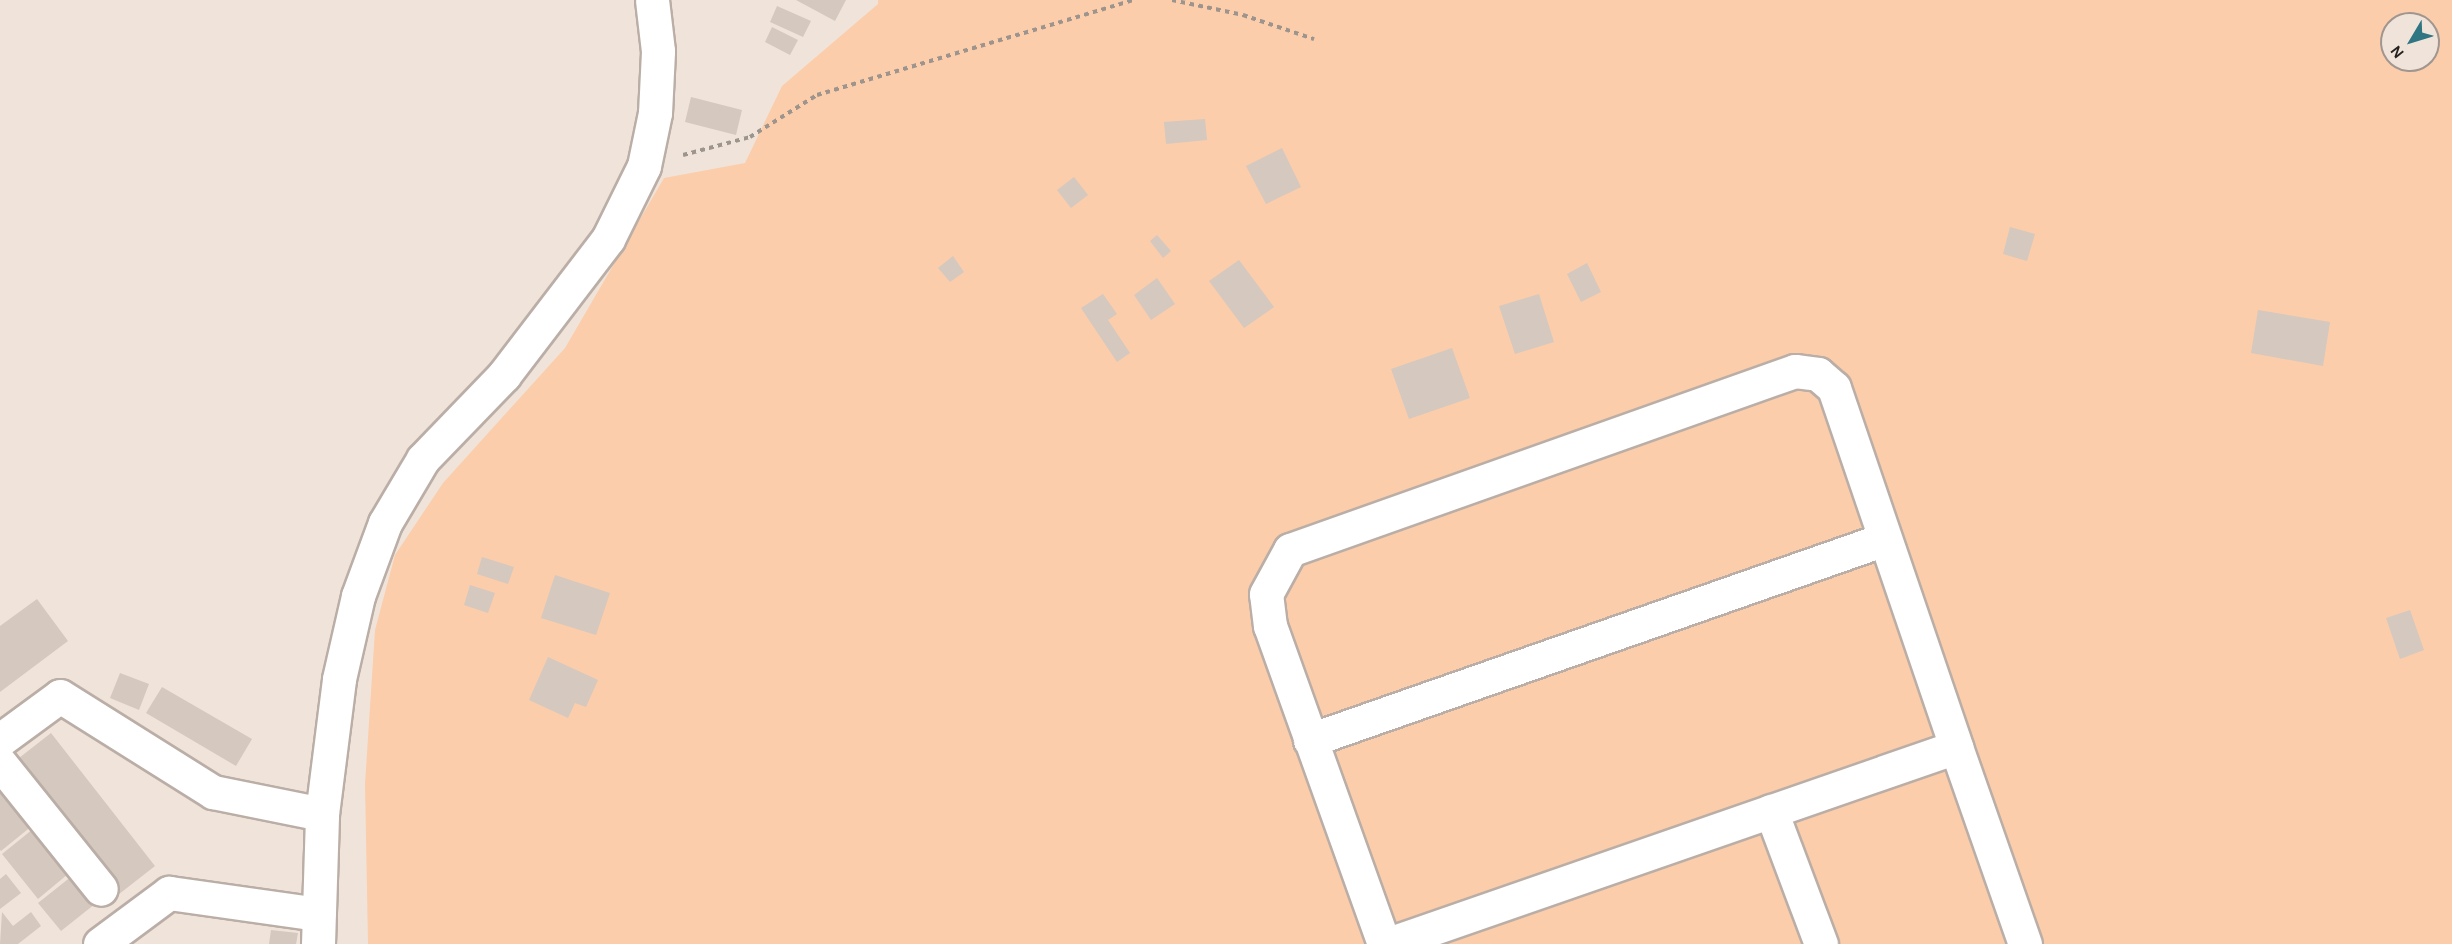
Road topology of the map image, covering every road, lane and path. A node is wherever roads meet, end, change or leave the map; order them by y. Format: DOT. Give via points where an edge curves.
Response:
graph roads {
  1 [pos="652,0"];
  2 [pos="1133,0"];
  3 [pos="1172,0"];
  4 [pos="1314,39"];
  5 [pos="644,166"];
  6 [pos="1885,539"];
  7 [pos="0,740"];
  8 [pos="1310,740"];
  9 [pos="1956,747"];
  10 [pos="0,763"];
  11 [pos="1771,811"];
  12 [pos="322,814"];
  13 [pos="101,889"];
  14 [pos="319,929"];
  15 [pos="99,944"];
  16 [pos="1386,944"];
  17 [pos="1821,944"];
  18 [pos="2025,944"];
  1 -- 5 [label="street" via="658,51 655,112"];
  2 -- 5 [label="path" via="818,95 750,137"];
  3 -- 4 [label="path" via="1243,15"];
  5 -- 12 [label="street" via="608,239 504,375 423,459 385,523 357,596 339,679"];
  6 -- 8 [label="street"];
  6 -- 8 [label="street" via="1834,388 1818,374 1795,371 1290,550 1266,594 1270,626"];
  6 -- 9 [label="street"];
  7 -- 12 [label="street" via="60,696 213,792"];
  8 -- 16 [label="street"];
  9 -- 11 [label="street"];
  9 -- 18 [label="street"];
  10 -- 13 [label="street"];
  11 -- 16 [label="street"];
  11 -- 17 [label="street"];
  12 -- 14 [label="street"];
  14 -- 15 [label="street" via="169,892"];
}
